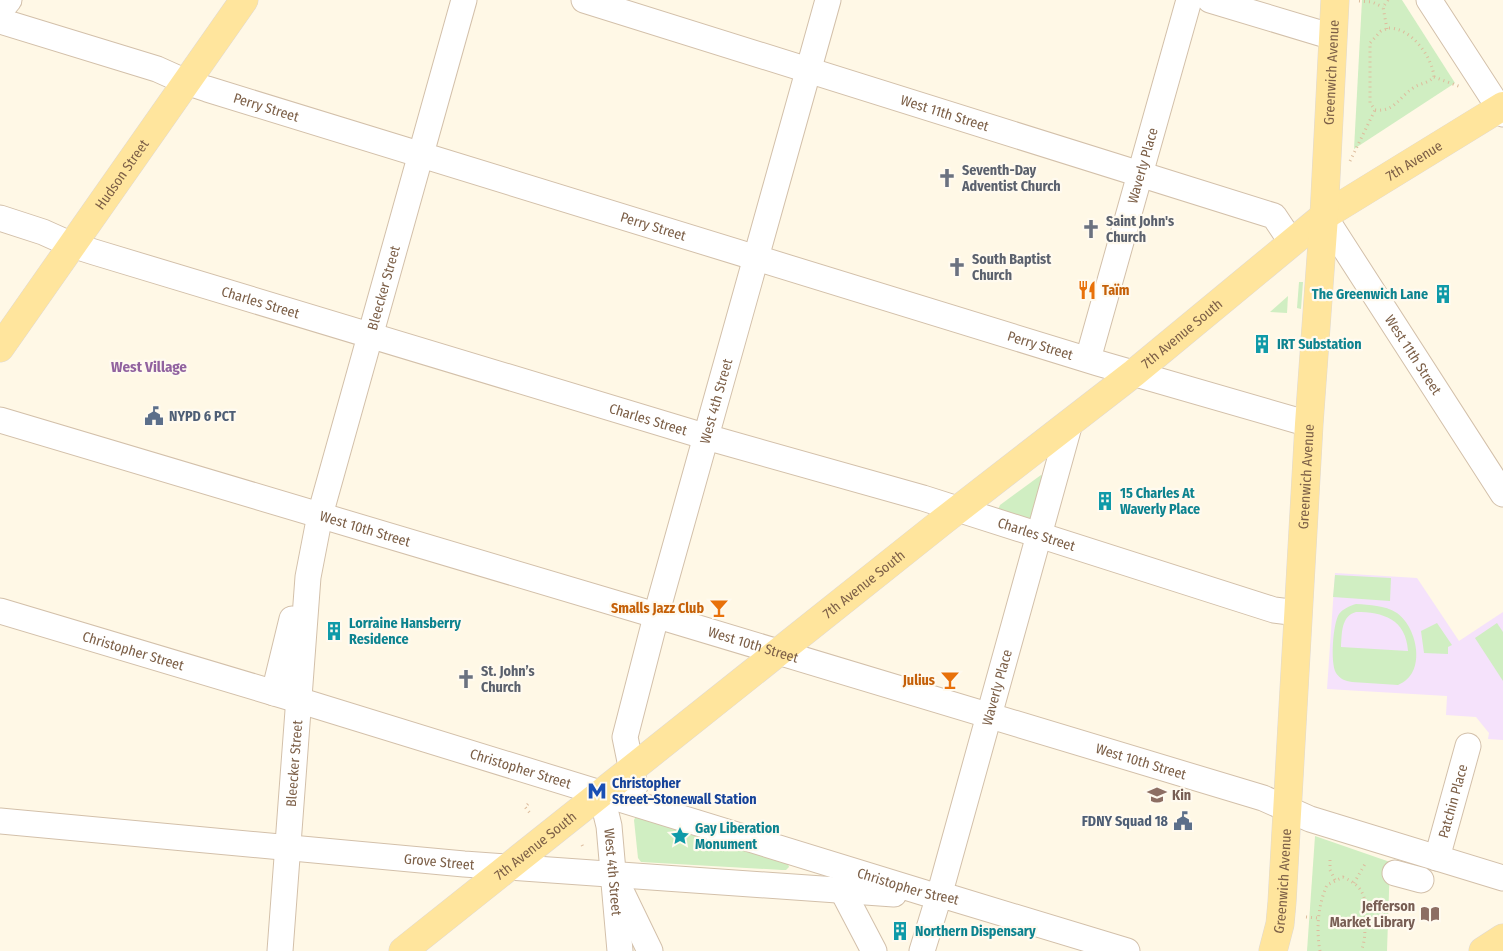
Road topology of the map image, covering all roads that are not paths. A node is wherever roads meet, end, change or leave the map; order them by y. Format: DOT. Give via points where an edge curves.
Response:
graph roads {
  1 [pos="9,0"];
  2 [pos="244,0"];
  3 [pos="464,0"];
  4 [pos="584,0"];
  5 [pos="828,0"];
  6 [pos="1189,0"];
  7 [pos="1210,0"];
  8 [pos="1429,0"];
  9 [pos="1347,1"];
  10 [pos="0,12"];
  11 [pos="0,21"];
  12 [pos="1333,37"];
  13 [pos="808,70"];
  14 [pos="186,82"];
  15 [pos="1502,109"];
  16 [pos="422,155"];
  17 [pos="1140,174"];
  18 [pos="1324,216"];
  19 [pos="0,218"];
  20 [pos="1292,243"];
  21 [pos="72,245"];
  22 [pos="756,257"];
  23 [pos="370,335"];
  24 [pos="0,348"];
  25 [pos="1088,359"];
  26 [pos="1134,374"];
  27 [pos="0,420"];
  28 [pos="1070,423"];
  29 [pos="1308,424"];
  30 [pos="706,437"];
  31 [pos="1503,494"];
  32 [pos="958,510"];
  33 [pos="320,515"];
  34 [pos="1039,536"];
  35 [pos="308,577"];
  36 [pos="0,611"];
  37 [pos="1298,613"];
  38 [pos="656,616"];
  39 [pos="778,652"];
  40 [pos="274,693"];
  41 [pos="298,700"];
  42 [pos="989,716"];
  43 [pos="1468,746"];
  44 [pos="631,769"];
  45 [pos="601,793"];
  46 [pos="639,805"];
  47 [pos="1287,809"];
  48 [pos="0,821"];
  49 [pos="287,847"];
  50 [pos="1438,858"];
  51 [pos="508,867"];
  52 [pos="1395,873"];
  53 [pos="614,875"];
  54 [pos="1503,878"];
  55 [pos="1422,880"];
  56 [pos="842,890"];
  57 [pos="939,896"];
  58 [pos="1503,938"];
  59 [pos="1119,950"];
  60 [pos="280,951"];
  61 [pos="403,951"];
  62 [pos="620,951"];
  63 [pos="650,951"];
  64 [pos="874,951"];
  65 [pos="922,951"];
  66 [pos="1273,951"];
  67 [pos="1483,951"];
  1 -- 10 [label="street"];
  2 -- 14 [label="main road, Hudson Street"];
  3 -- 16 [label="street, Bleecker Street"];
  4 -- 13 [label="street, West 11th Street"];
  5 -- 13 [label="street, West 4th Street"];
  6 -- 17 [label="street, Waverly Place"];
  7 -- 12 [label="street"];
  8 -- 15 [label="street"];
  9 -- 12 [label="main road, Greenwich Avenue"];
  11 -- 14 [label="street, Perry Street" via="157,69"];
  12 -- 18 [label="main road, Greenwich Avenue"];
  13 -- 17 [label="street, West 11th Street"];
  13 -- 22 [label="street, West 4th Street"];
  14 -- 16 [label="street, Perry Street"];
  14 -- 21 [label="main road, Hudson Street"];
  15 -- 18 [label="main road, 7th Avenue"];
  16 -- 22 [label="street, Perry Street"];
  16 -- 23 [label="street, Bleecker Street"];
  17 -- 20 [label="street, West 11th Street" via="1274,216"];
  17 -- 25 [label="street, Waverly Place"];
  18 -- 20 [label="main road, 7th Avenue South"];
  18 -- 29 [label="main road, Greenwich Avenue"];
  18 -- 31 [label="street, West 11th Street"];
  19 -- 21 [label="street, Charles Street"];
  20 -- 26 [label="main road, 7th Avenue South"];
  21 -- 23 [label="street, Charles Street"];
  21 -- 24 [label="main road, Hudson Street"];
  22 -- 25 [label="street, Perry Street"];
  22 -- 30 [label="street, West 4th Street"];
  23 -- 30 [label="street, Charles Street"];
  23 -- 33 [label="street, Bleecker Street"];
  25 -- 26 [label="street, Perry Street"];
  26 -- 28 [label="main road, 7th Avenue South"];
  26 -- 29 [label="street, Perry Street"];
  27 -- 33 [label="street, West 10th Street"];
  28 -- 32 [label="main road, 7th Avenue South"];
  28 -- 34 [label="street, Waverly Place"];
  29 -- 37 [label="main road, Greenwich Avenue"];
  30 -- 32 [label="street, Charles Street"];
  30 -- 38 [label="street, West 4th Street"];
  32 -- 34 [label="street, Charles Street"];
  32 -- 39 [label="main road, 7th Avenue South"];
  33 -- 35 [label="street, Bleecker Street"];
  33 -- 38 [label="street, West 10th Street"];
  34 -- 37 [label="street, Charles Street" via="1274,610"];
  34 -- 42 [label="street, Waverly Place"];
  35 -- 40 [label="street, Bleecker Street" via="296,606"];
  35 -- 41 [label="street, Bleecker Street"];
  36 -- 40 [label="street, Christopher Street"];
  37 -- 47 [label="main road, Greenwich Avenue"];
  38 -- 39 [label="street, West 10th Street"];
  38 -- 44 [label="street, West 4th Street" via="625,738"];
  39 -- 42 [label="street, West 10th Street"];
  39 -- 44 [label="main road, 7th Avenue South"];
  40 -- 41 [label="street, Christopher Street"];
  41 -- 45 [label="street, Christopher Street"];
  41 -- 49 [label="street, Bleecker Street"];
  42 -- 47 [label="street, West 10th Street" via="1263,798"];
  42 -- 57 [label="street, Waverly Place"];
  43 -- 50 [label="street, Patchin Place"];
  44 -- 45 [label="main road, 7th Avenue South"];
  44 -- 46 [label="street, West 4th Street"];
  45 -- 46 [label="street, Christopher Street"];
  45 -- 51 [label="main road, 7th Avenue South"];
  45 -- 53 [label="street, West 4th Street" via="609,826"];
  46 -- 57 [label="street, Christopher Street"];
  47 -- 50 [label="street, West 10th Street"];
  47 -- 66 [label="main road, Greenwich Avenue" via="1280,924"];
  48 -- 49 [label="street, Grove Street"];
  49 -- 51 [label="street, Grove Street"];
  49 -- 60 [label="street, Bleecker Street"];
  50 -- 54 [label="street, West 10th Street"];
  51 -- 53 [label="street, Grove Street"];
  51 -- 61 [label="main road, 7th Avenue South"];
  52 -- 55 [label="street"];
  53 -- 56 [label="street, Grove Street"];
  53 -- 62 [label="street, West 4th Street"];
  53 -- 63 [label="street"];
  56 -- 57 [label="street, Grove Street"];
  56 -- 64 [label="street"];
  57 -- 59 [label="street, Christopher Street"];
  57 -- 65 [label="street, Waverly Place"];
  58 -- 67 [label="main road"];
}
